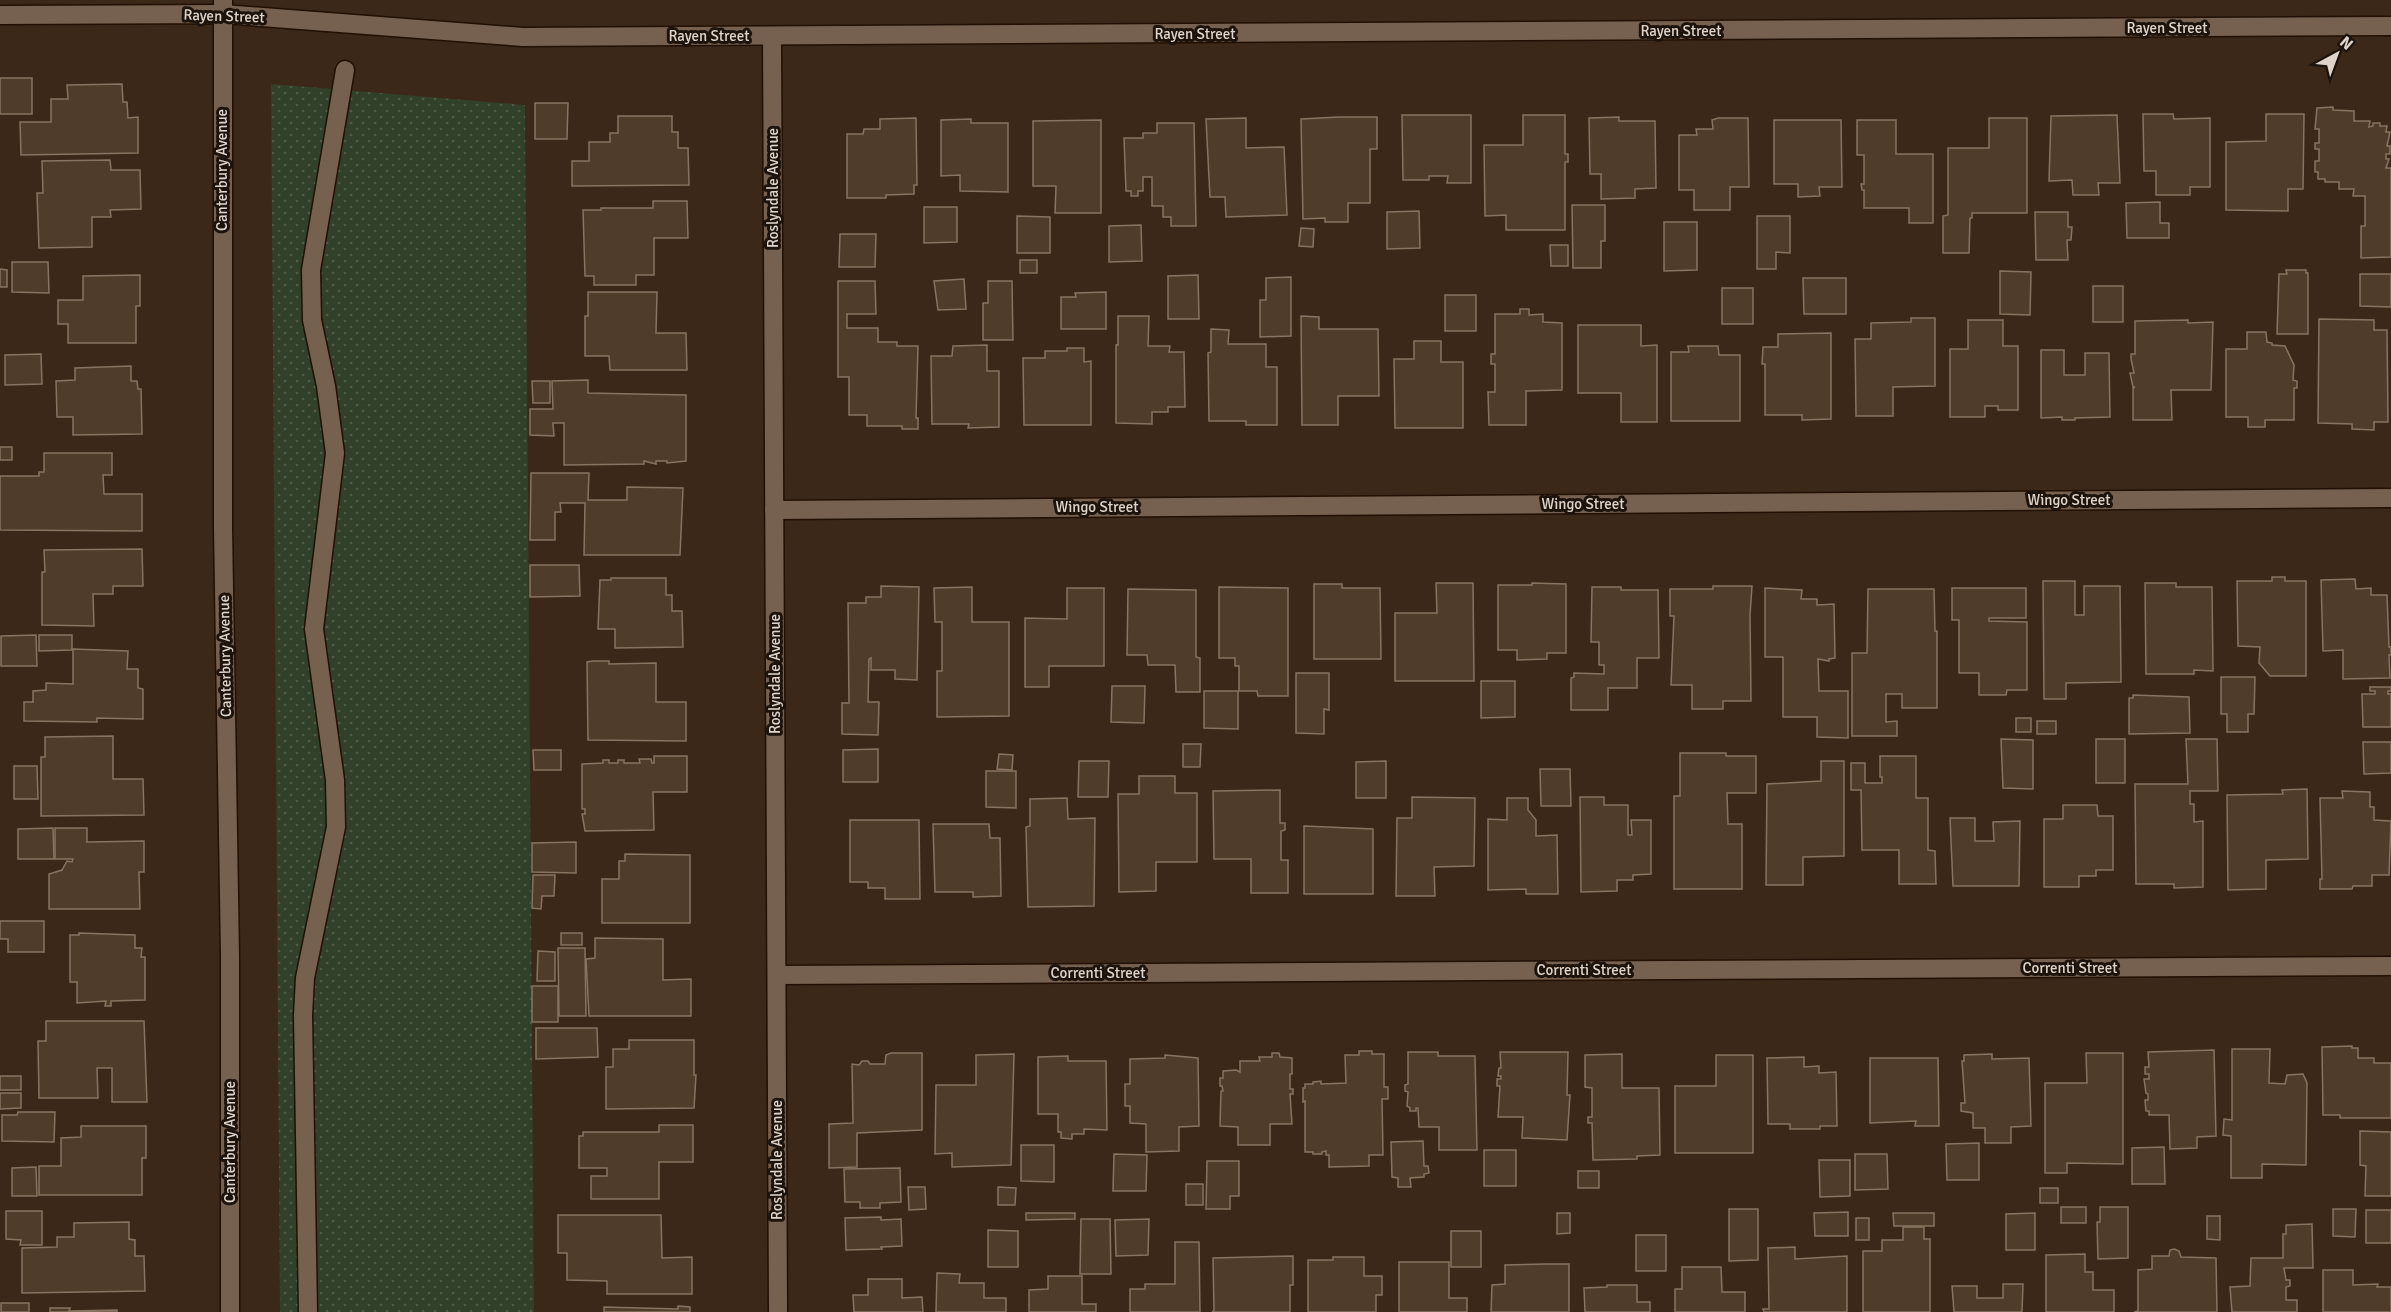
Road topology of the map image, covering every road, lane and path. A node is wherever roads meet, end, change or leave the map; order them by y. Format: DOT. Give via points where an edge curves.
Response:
graph roads {
  1 [pos="223,7"];
  2 [pos="0,15"];
  3 [pos="2391,26"];
  4 [pos="772,36"];
  5 [pos="345,70"];
  6 [pos="2391,498"];
  7 [pos="774,510"];
  8 [pos="2391,966"];
  9 [pos="777,975"];
  10 [pos="230,1312"];
  11 [pos="308,1312"];
  12 [pos="778,1312"];
  1 -- 2 [label="street, Rayen Street"];
  1 -- 4 [label="street, Rayen Street" via="524,37"];
  1 -- 10 [label="street, Canterbury Avenue"];
  3 -- 4 [label="street, Rayen Street"];
  4 -- 7 [label="street, Roslyndale Avenue"];
  5 -- 11 [label="street" via="311,270 312,320 335,453 314,630 335,780 336,827 305,978"];
  6 -- 7 [label="street, Wingo Street"];
  7 -- 9 [label="street, Roslyndale Avenue"];
  8 -- 9 [label="street, Correnti Street"];
  9 -- 12 [label="street, Roslyndale Avenue"];
}
